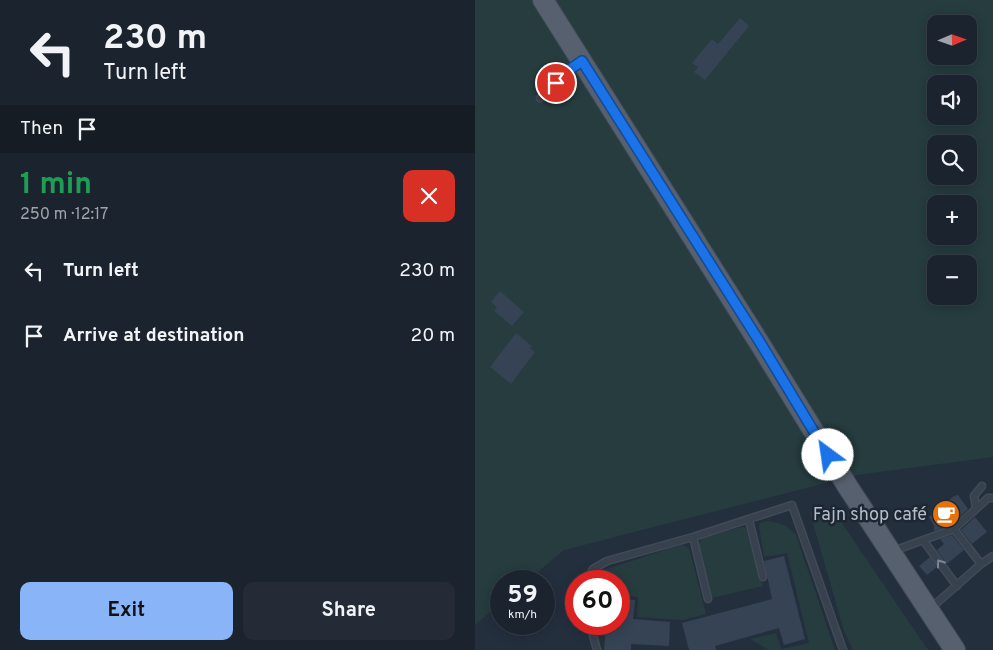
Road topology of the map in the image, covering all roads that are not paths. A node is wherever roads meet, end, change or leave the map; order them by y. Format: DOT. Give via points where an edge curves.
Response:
graph roads {
  1 [pos="543,0"];
  2 [pos="582,61"];
  3 [pos="540,98"];
  4 [pos="982,486"];
  5 [pos="993,498"];
  6 [pos="976,508"];
  7 [pos="749,520"];
  8 [pos="954,529"];
  9 [pos="693,537"];
  10 [pos="923,540"];
  11 [pos="889,552"];
  12 [pos="993,556"];
  13 [pos="981,564"];
  14 [pos="592,570"];
  15 [pos="763,577"];
  16 [pos="957,586"];
  17 [pos="708,599"];
  18 [pos="929,610"];
  19 [pos="593,635"];
  20 [pos="597,650"];
  21 [pos="843,650"];
  22 [pos="955,650"];
  1 -- 2 [label="main road"];
  2 -- 3 [label="lane"];
  2 -- 11 [label="main road"];
  4 -- 6 [label="lane" via="974,496"];
  5 -- 6 [label="lane" via="988,498"];
  6 -- 8 [label="lane"];
  7 -- 9 [label="lane"];
  7 -- 15 [label="lane"];
  7 -- 21 [label="lane" via="792,505"];
  8 -- 10 [label="lane"];
  8 -- 13 [label="lane"];
  9 -- 14 [label="lane" via="607,561"];
  9 -- 17 [label="lane"];
  10 -- 11 [label="lane"];
  16 -- 10 [label="lane, one-way"];
  11 -- 18 [label="main road"];
  12 -- 13 [label="lane"];
  13 -- 16 [label="lane"];
  16 -- 18 [label="lane"];
  18 -- 22 [label="main road"];
  19 -- 20 [label="lane"];
}
